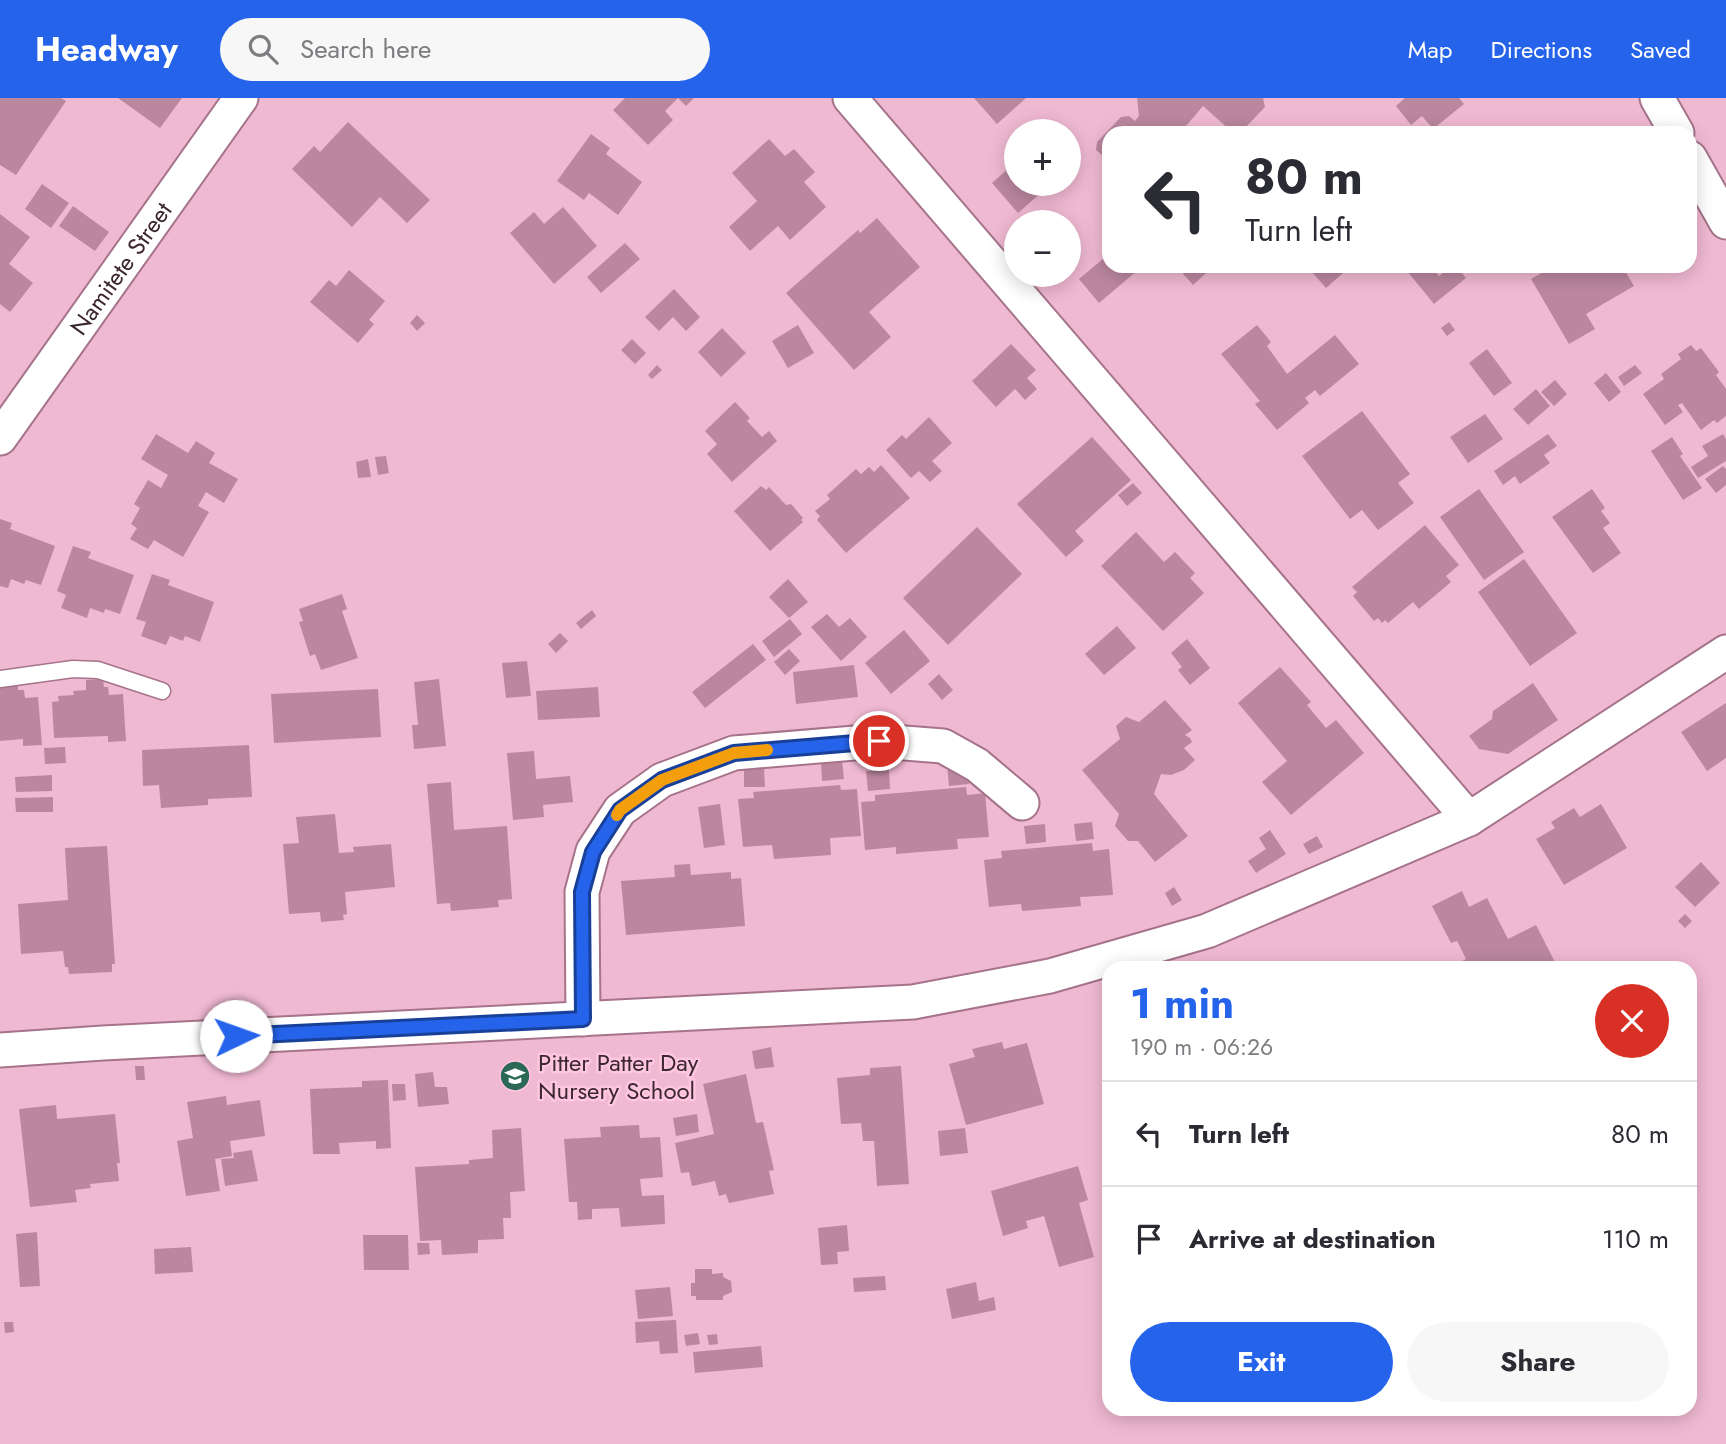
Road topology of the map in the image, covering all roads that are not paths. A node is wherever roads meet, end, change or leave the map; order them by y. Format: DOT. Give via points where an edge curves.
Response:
graph roads {
  1 [pos="241,98"];
  2 [pos="850,98"];
  3 [pos="1657,98"];
  4 [pos="1672,126"];
  5 [pos="1697,170"];
  6 [pos="1726,222"];
  7 [pos="0,438"];
  8 [pos="1726,652"];
  9 [pos="0,679"];
  10 [pos="162,691"];
  11 [pos="1022,803"];
  12 [pos="1469,819"];
  13 [pos="1102,961"];
  14 [pos="1103,961"];
  15 [pos="583,1019"];
  16 [pos="0,1050"];
  1 -- 7 [label="street, Namitete Street"];
  2 -- 12 [label="street"];
  3 -- 4 [label="street"];
  5 -- 6 [label="street"];
  8 -- 12 [label="street"];
  9 -- 10 [label="lane" via="98,670"];
  11 -- 15 [label="street" via="977,765 943,746 879,741 734,753 662,780 620,810 593,852 582,892"];
  12 -- 14 [label="street" via="1207,931"];
  13 -- 15 [label="street" via="1051,976 913,1002"];
  15 -- 16 [label="street"];
}
